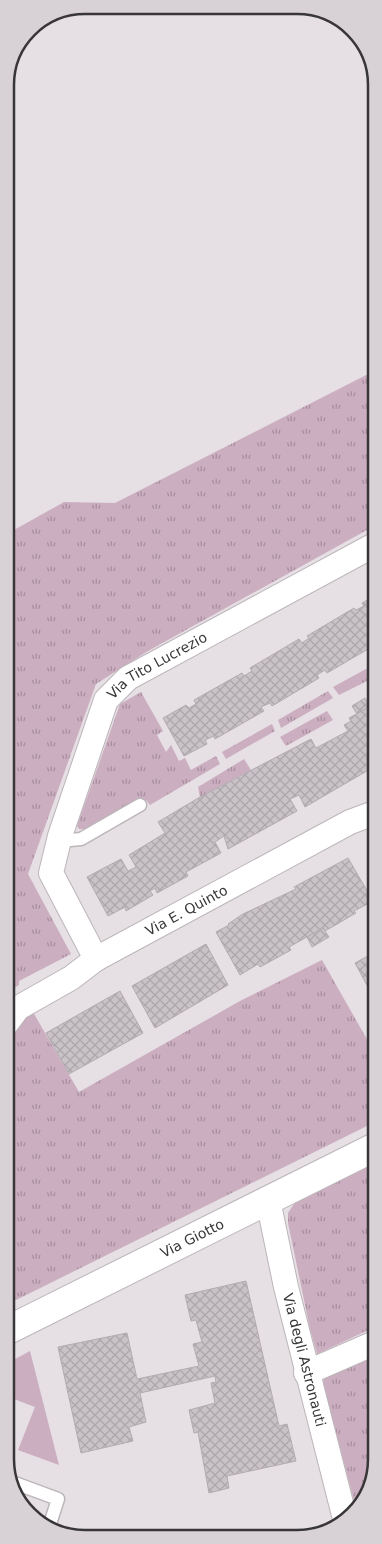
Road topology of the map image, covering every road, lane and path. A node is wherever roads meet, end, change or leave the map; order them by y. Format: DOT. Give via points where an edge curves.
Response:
graph roads {
  1 [pos="368,548"];
  2 [pos="140,805"];
  3 [pos="368,815"];
  4 [pos="60,836"];
  5 [pos="96,959"];
  6 [pos="14,1013"];
  7 [pos="368,1150"];
  8 [pos="268,1200"];
  9 [pos="14,1328"];
  10 [pos="368,1346"];
  11 [pos="306,1373"];
  12 [pos="18,1484"];
  13 [pos="343,1514"];
  14 [pos="51,1522"];
  1 -- 4 [label="street, Via Tito Lucrezio" via="128,678 106,700"];
  2 -- 4 [label="lane" via="81,839 70,840"];
  3 -- 5 [label="street, Via E. Quinto" via="350,822"];
  4 -- 5 [label="street, Via Tito Lucrezio" via="51,873"];
  5 -- 6 [label="street, Via E. Quinto"];
  7 -- 8 [label="street, Via Giotto"];
  8 -- 9 [label="street, Via Giotto"];
  8 -- 11 [label="street, Via degli Astronauti"];
  10 -- 11 [label="street"];
  11 -- 13 [label="street, Via degli Astronauti"];
  12 -- 14 [label="lane" via="58,1499"];
}
